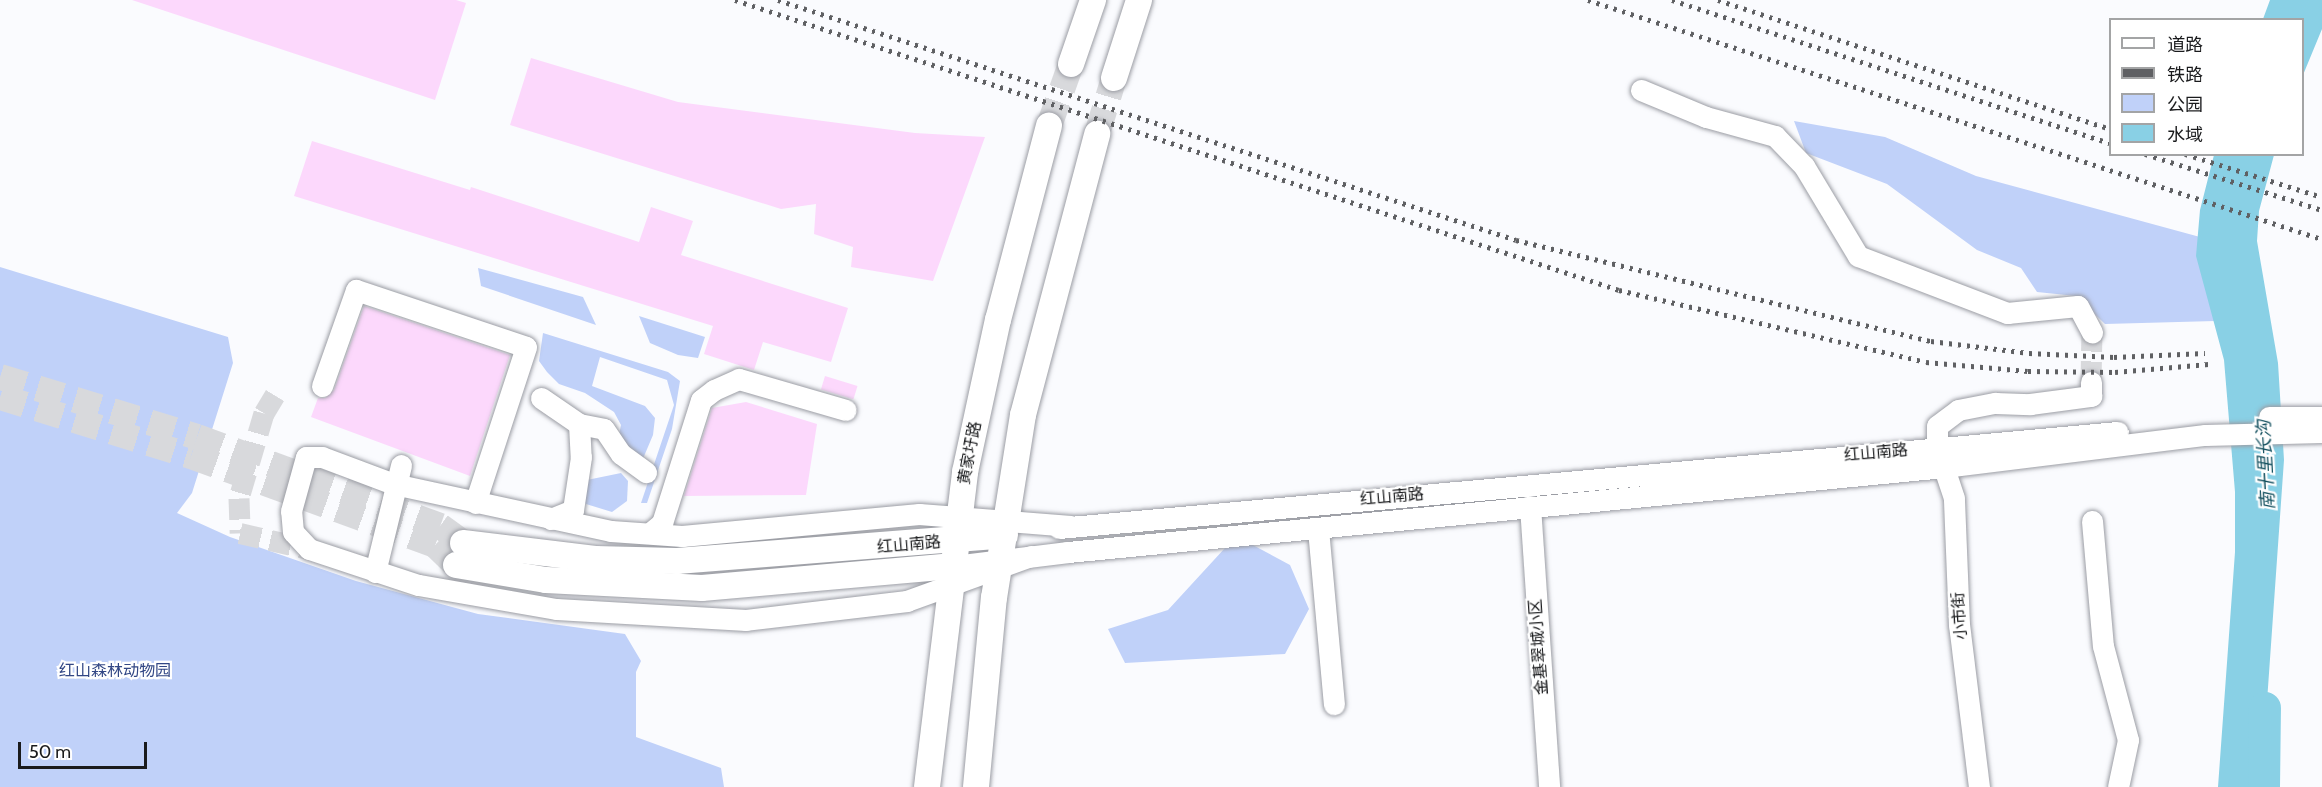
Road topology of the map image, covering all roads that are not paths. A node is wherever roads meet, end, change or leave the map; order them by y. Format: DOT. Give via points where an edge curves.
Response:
graph roads {
  1 [pos="1093,0"];
  2 [pos="1138,0"];
  3 [pos="1071,64"];
  4 [pos="1114,78"];
  5 [pos="1641,90"];
  6 [pos="1049,126"];
  7 [pos="1097,134"];
  8 [pos="2092,332"];
  9 [pos="2091,382"];
  10 [pos="322,386"];
  11 [pos="541,398"];
  12 [pos="846,410"];
  13 [pos="2322,417"];
  14 [pos="579,424"];
  15 [pos="2204,429"];
  16 [pos="2322,432"];
  17 [pos="1941,457"];
  18 [pos="646,472"];
  19 [pos="398,474"];
  20 [pos="476,503"];
  21 [pos="1530,506"];
  22 [pos="551,519"];
  23 [pos="2092,521"];
  24 [pos="1006,528"];
  25 [pos="959,529"];
  26 [pos="1318,530"];
  27 [pos="650,533"];
  28 [pos="1000,565"];
  29 [pos="375,572"];
  30 [pos="953,576"];
  31 [pos="1334,704"];
  32 [pos="927,787"];
  33 [pos="976,787"];
  34 [pos="1549,787"];
  35 [pos="1979,787"];
  36 [pos="2118,787"];
  1 -- 3 [label="main road"];
  2 -- 4 [label="main road"];
  5 -- 8 [label="street" via="1706,117 1775,136 1804,166 1858,256 2007,313 2078,306"];
  6 -- 25 [label="main road, 黄家圩路" via="996,332 965,472"];
  7 -- 24 [label="main road" via="1023,415"];
  9 -- 17 [label="street" via="2091,396 2030,404 1995,403 1958,410 1937,426"];
  10 -- 20 [label="street" via="356,290 526,347"];
  11 -- 14 [label="street"];
  12 -- 27 [label="street" via="740,379 714,390 701,400 662,523"];
  13 -- 15 [label="street, 红山南路"];
  14 -- 18 [label="street" via="604,429 621,454"];
  14 -- 22 [label="street" via="581,458 573,510"];
  15 -- 16 [label="street"];
  15 -- 17 [label="street, 红山南路"];
  17 -- 21 [label="street, 红山南路"];
  17 -- 24 [label="street, 红山南路"];
  17 -- 35 [label="street, 小市街" via="1953,498 1959,624"];
  19 -- 20 [label="street"];
  19 -- 29 [label="street"];
  19 -- 29 [label="street" via="306,457 291,511 293,532 309,549"];
  20 -- 22 [label="street"];
  21 -- 26 [label="street, 红山南路"];
  21 -- 34 [label="street, 金基翠城小区"];
  22 -- 27 [label="street" via="611,531"];
  23 -- 36 [label="street" via="2103,646 2128,740"];
  24 -- 25 [label="main road, 红山南路"];
  24 -- 28 [label="main road"];
  25 -- 27 [label="street" via="920,514 682,536"];
  25 -- 30 [label="main road, 黄家圩路"];
  25 -- 30 [label="main road, 红山南路" via="677,561 460,554 546,580 702,588"];
  26 -- 28 [label="street, 红山南路" via="1031,556"];
  26 -- 31 [label="street"];
  28 -- 30 [label="street, 红山南路"];
  28 -- 33 [label="main road"];
  29 -- 30 [label="street" via="418,585 556,609 746,620 907,601"];
  30 -- 32 [label="main road, 黄家圩路"];
}
